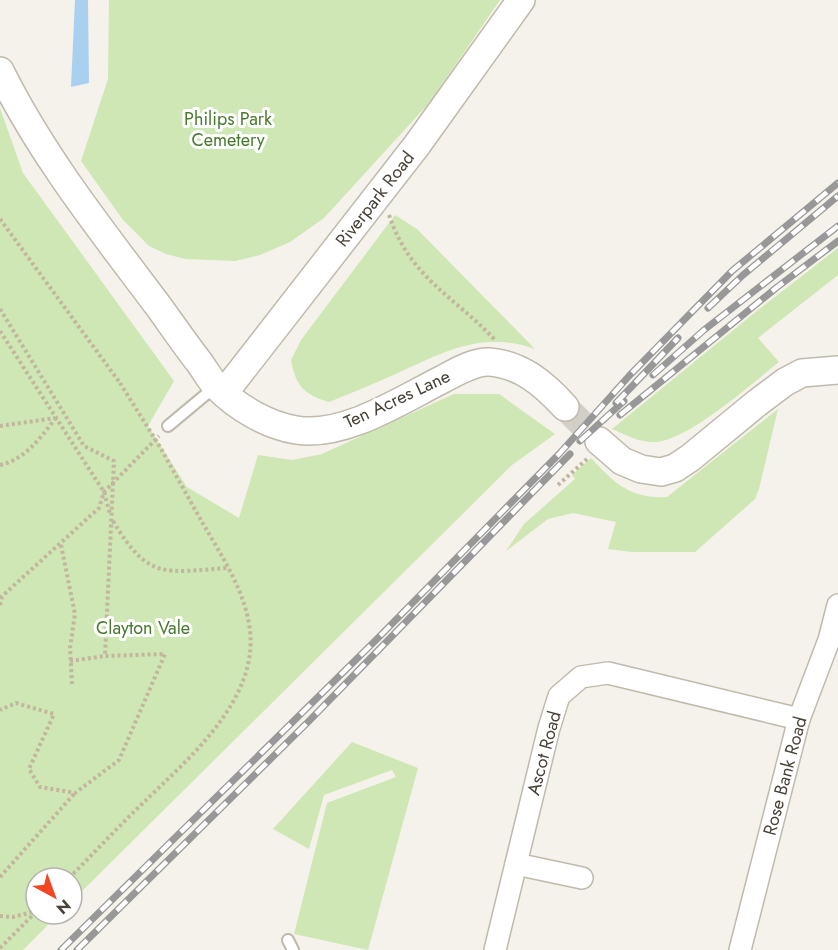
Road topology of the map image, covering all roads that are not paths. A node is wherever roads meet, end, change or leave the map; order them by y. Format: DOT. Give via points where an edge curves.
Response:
graph roads {
  1 [pos="521,0"];
  2 [pos="0,71"];
  3 [pos="838,370"];
  4 [pos="220,389"];
  5 [pos="565,407"];
  6 [pos="168,426"];
  7 [pos="601,443"];
  8 [pos="838,605"];
  9 [pos="833,641"];
  10 [pos="799,719"];
  11 [pos="516,864"];
  12 [pos="582,878"];
  13 [pos="495,950"];
  14 [pos="740,950"];
  1 -- 4 [label="street, Riverpark Road" via="436,106 381,192"];
  2 -- 4 [label="street, Ten Acres Lane" via="95,224"];
  3 -- 7 [label="street" via="802,373 785,382 675,468 661,472 641,469 622,461"];
  4 -- 5 [label="street, Ten Acres Lane" via="244,409 278,426 314,432 362,420 462,369 487,361 526,372"];
  4 -- 6 [label="lane"];
  8 -- 9 [label="street, Rose Bank Road"];
  9 -- 10 [label="street, Rose Bank Road"];
  10 -- 11 [label="street, Ascot Road" via="608,673 581,677 559,696"];
  10 -- 14 [label="street, Rose Bank Road"];
  11 -- 12 [label="street"];
  11 -- 13 [label="street, Ascot Road"];
}
